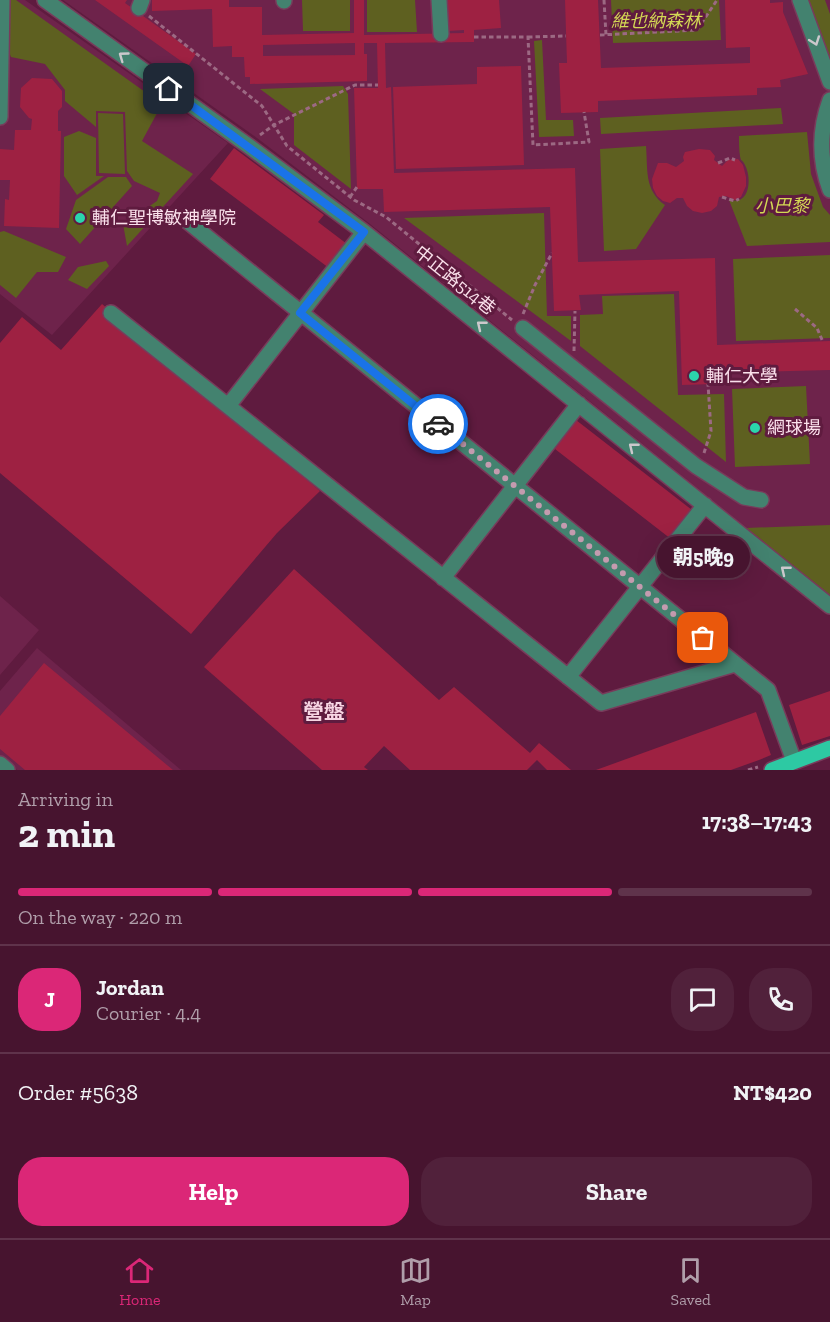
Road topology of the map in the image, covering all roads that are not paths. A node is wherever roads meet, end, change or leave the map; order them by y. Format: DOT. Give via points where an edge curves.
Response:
graph roads {
  1 [pos="2,0"];
  2 [pos="45,0"];
  3 [pos="439,0"];
  4 [pos="800,0"];
  5 [pos="441,40"];
  6 [pos="830,82"];
  7 [pos="830,100"];
  8 [pos="0,117"];
  9 [pos="830,190"];
  10 [pos="186,220"];
  11 [pos="364,232"];
  12 [pos="111,313"];
  13 [pos="300,313"];
  14 [pos="521,327"];
  15 [pos="579,404"];
  16 [pos="228,406"];
  17 [pos="515,486"];
  18 [pos="761,500"];
  19 [pos="705,506"];
  20 [pos="443,578"];
  21 [pos="640,587"];
  22 [pos="830,606"];
  23 [pos="735,664"];
  24 [pos="568,677"];
  25 [pos="830,748"];
  26 [pos="794,761"];
  27 [pos="0,764"];
  28 [pos="7,770"];
  29 [pos="772,770"];
  1 -- 8 [label="street"];
  11 -- 2 [label="street, 中正路514巷, one-way"];
  3 -- 5 [label="street"];
  4 -- 6 [label="street, one-way"];
  7 -- 9 [label="street" via="821,134 823,172"];
  10 -- 13 [label="street"];
  11 -- 13 [label="street"];
  15 -- 11 [label="street, 中正路514巷, one-way"];
  12 -- 16 [label="street"];
  13 -- 16 [label="street"];
  13 -- 17 [label="street"];
  14 -- 18 [label="street" via="696,466 744,497"];
  15 -- 17 [label="street"];
  19 -- 15 [label="street, 中正路514巷, one-way"];
  16 -- 20 [label="street"];
  17 -- 20 [label="street"];
  17 -- 21 [label="street"];
  19 -- 21 [label="street"];
  22 -- 19 [label="street, 中正路514巷, one-way"];
  20 -- 24 [label="street"];
  21 -- 23 [label="street"];
  21 -- 24 [label="street"];
  23 -- 24 [label="street" via="601,703"];
  23 -- 26 [label="street" via="768,690"];
  25 -- 26 [label="main road"];
  26 -- 29 [label="main road"];
  27 -- 28 [label="street"];
}
